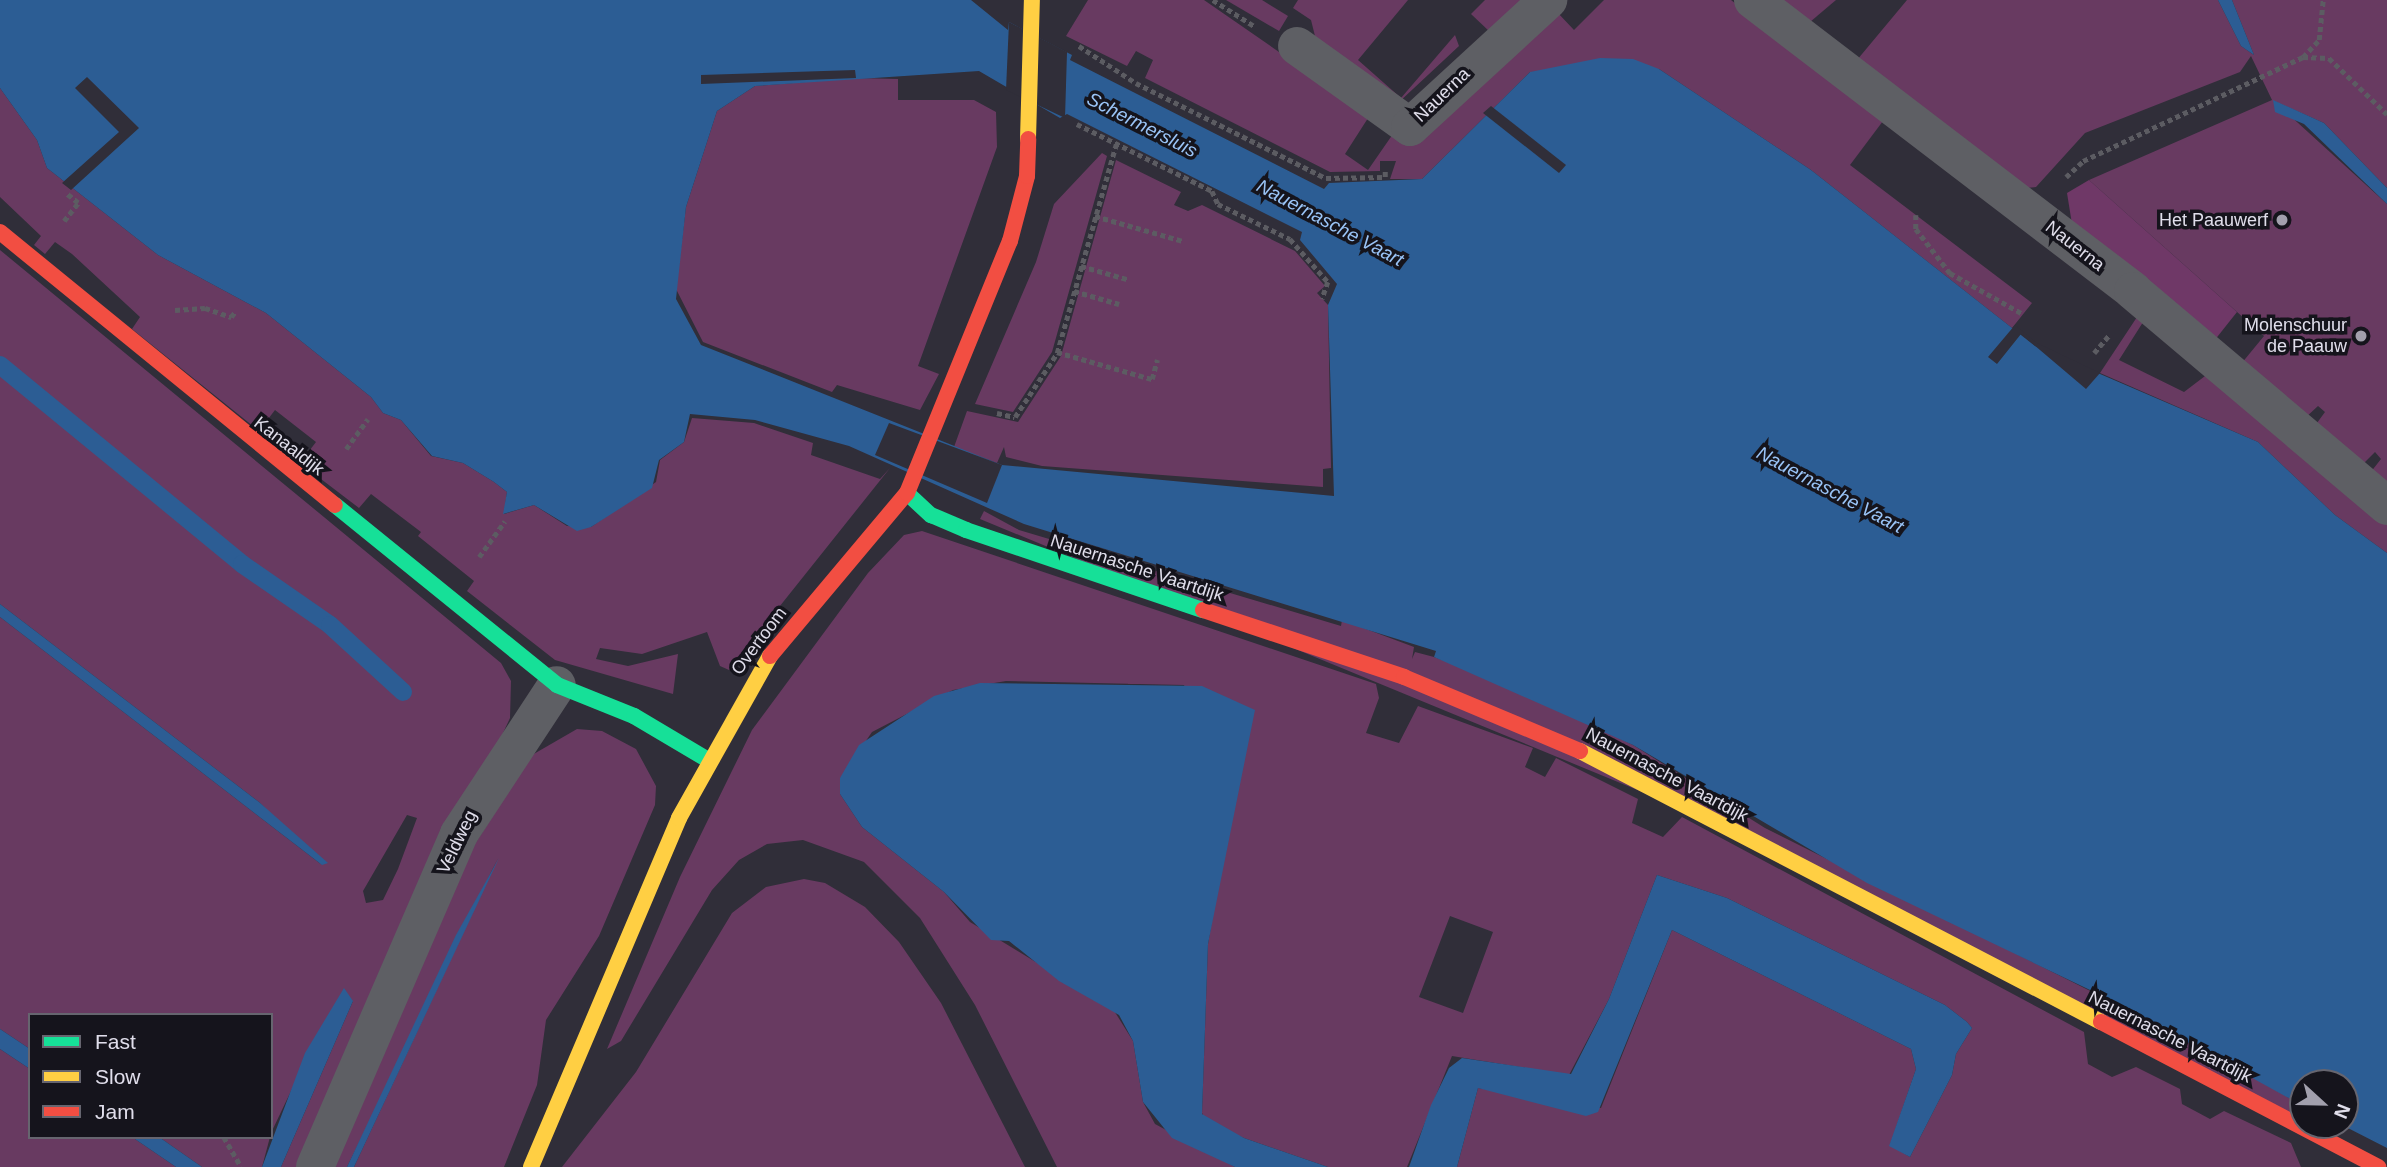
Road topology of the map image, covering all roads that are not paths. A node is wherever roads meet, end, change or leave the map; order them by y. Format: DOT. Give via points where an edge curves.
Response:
graph roads {
  1 [pos="1548,0"];
  2 [pos="1753,0"];
  3 [pos="1036,7"];
  4 [pos="1297,46"];
  5 [pos="0,232"];
  6 [pos="911,486"];
  7 [pos="2387,506"];
  8 [pos="558,685"];
  9 [pos="708,760"];
  10 [pos="315,1167"];
  11 [pos="531,1167"];
  12 [pos="2378,1167"];
  1 -- 4 [label="street, Nauerna" via="1410,127"];
  2 -- 7 [label="street, Nauerna" via="2036,215"];
  3 -- 6 [label="street, Overtoom" via="1031,152 1010,241"];
  5 -- 8 [label="street, Kanaaldijk"];
  6 -- 9 [label="street, Overtoom" via="782,639"];
  6 -- 12 [label="street, Nauernasche Vaartdijk" via="931,515 966,530 1340,655 1544,733"];
  8 -- 9 [label="street" via="634,716"];
  8 -- 10 [label="street, Veldweg" via="459,834"];
  9 -- 11 [label="street, Overtoom"];
}
